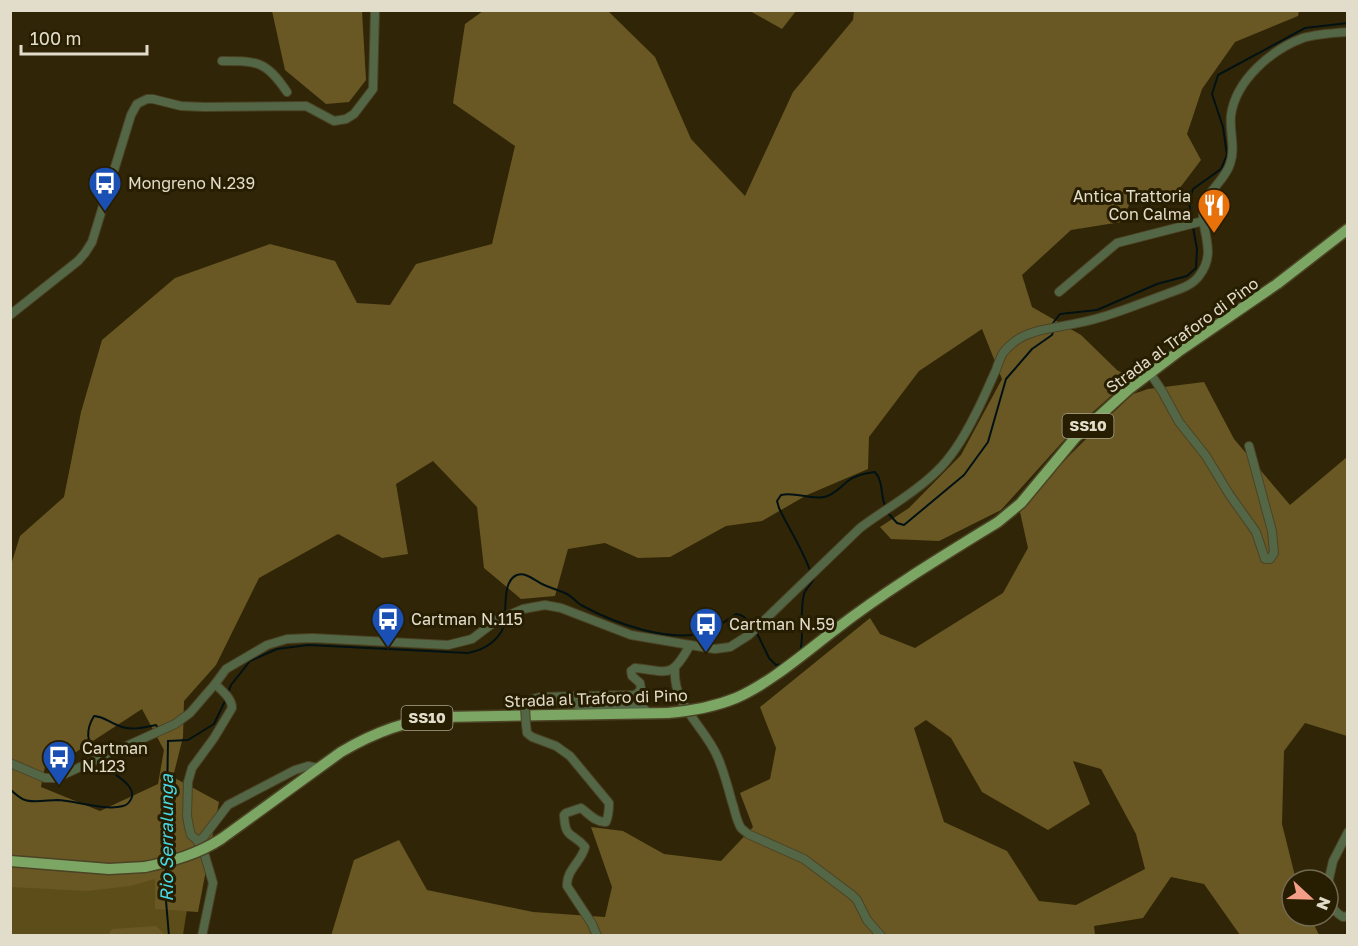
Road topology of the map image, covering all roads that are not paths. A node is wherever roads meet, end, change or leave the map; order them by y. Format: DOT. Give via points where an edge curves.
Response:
graph roads {
  1 [pos="375,10"];
  2 [pos="1347,32"];
  3 [pos="222,61"];
  4 [pos="297,106"];
  5 [pos="1202,222"];
  6 [pos="1347,229"];
  7 [pos="1059,292"];
  8 [pos="10,315"];
  9 [pos="1150,373"];
  10 [pos="1249,446"];
  11 [pos="690,645"];
  12 [pos="675,668"];
  13 [pos="215,684"];
  14 [pos="540,697"];
  15 [pos="648,713"];
  16 [pos="10,763"];
  17 [pos="318,768"];
  18 [pos="1347,832"];
  19 [pos="196,840"];
  20 [pos="10,861"];
  21 [pos="1331,868"];
  22 [pos="202,936"];
  23 [pos="597,936"];
  24 [pos="881,936"];
  1 -- 4 [label="street" via="373,89 354,114 334,121 306,105"];
  2 -- 5 [label="street" via="1303,38 1278,51 1245,80 1231,117 1231,164 1209,195"];
  3 -- 4 [label="street" via="258,63 274,75"];
  4 -- 8 [label="street" via="181,106 153,99 137,104 92,242 78,261"];
  5 -- 7 [label="street" via="1117,243"];
  5 -- 11 [label="street" via="1209,251 1198,278 1188,286 1104,316 1018,339 1003,353 975,417 936,472 860,528 749,635 715,649"];
  6 -- 9 [label="main road, Strada al Traforo di Pino / SS10" via="1277,284"];
  9 -- 10 [label="street" via="1179,422 1256,532 1265,559 1270,559 1274,553 1272,531"];
  9 -- 15 [label="main road, Strada al Traforo di Pino / SS10, bridge" via="1075,438 1012,512 868,604 772,677 736,698 698,710"];
  11 -- 12 [label="street"];
  11 -- 13 [label="street" via="631,635 545,605 523,609 497,620 472,639 448,645 287,639 267,645 226,669"];
  12 -- 14 [label="street" via="668,672 634,668 632,676 641,686 634,695"];
  12 -- 24 [label="street" via="682,702 717,756 742,829 804,859 852,895"];
  13 -- 16 [label="street" via="175,724 56,778 45,778"];
  13 -- 19 [label="street" via="230,699 232,708 192,768 188,782 187,816"];
  14 -- 15 [label="street" via="578,705 641,705"];
  14 -- 23 [label="street, bridge" via="526,701 527,732 570,756 609,803 606,822 598,821 581,808 564,815 566,831 585,847 569,874 567,886"];
  15 -- 17 [label="main road, Strada al Traforo di Pino / SS10" via="423,718 360,740"];
  17 -- 19 [label="street" via="295,770 228,806 202,839"];
  17 -- 20 [label="main road, Strada al Traforo di Pino / SS10, bridge" via="195,854 145,867 109,869"];
  18 -- 21 [label="street"];
  19 -- 22 [label="street" via="213,883"];
}
